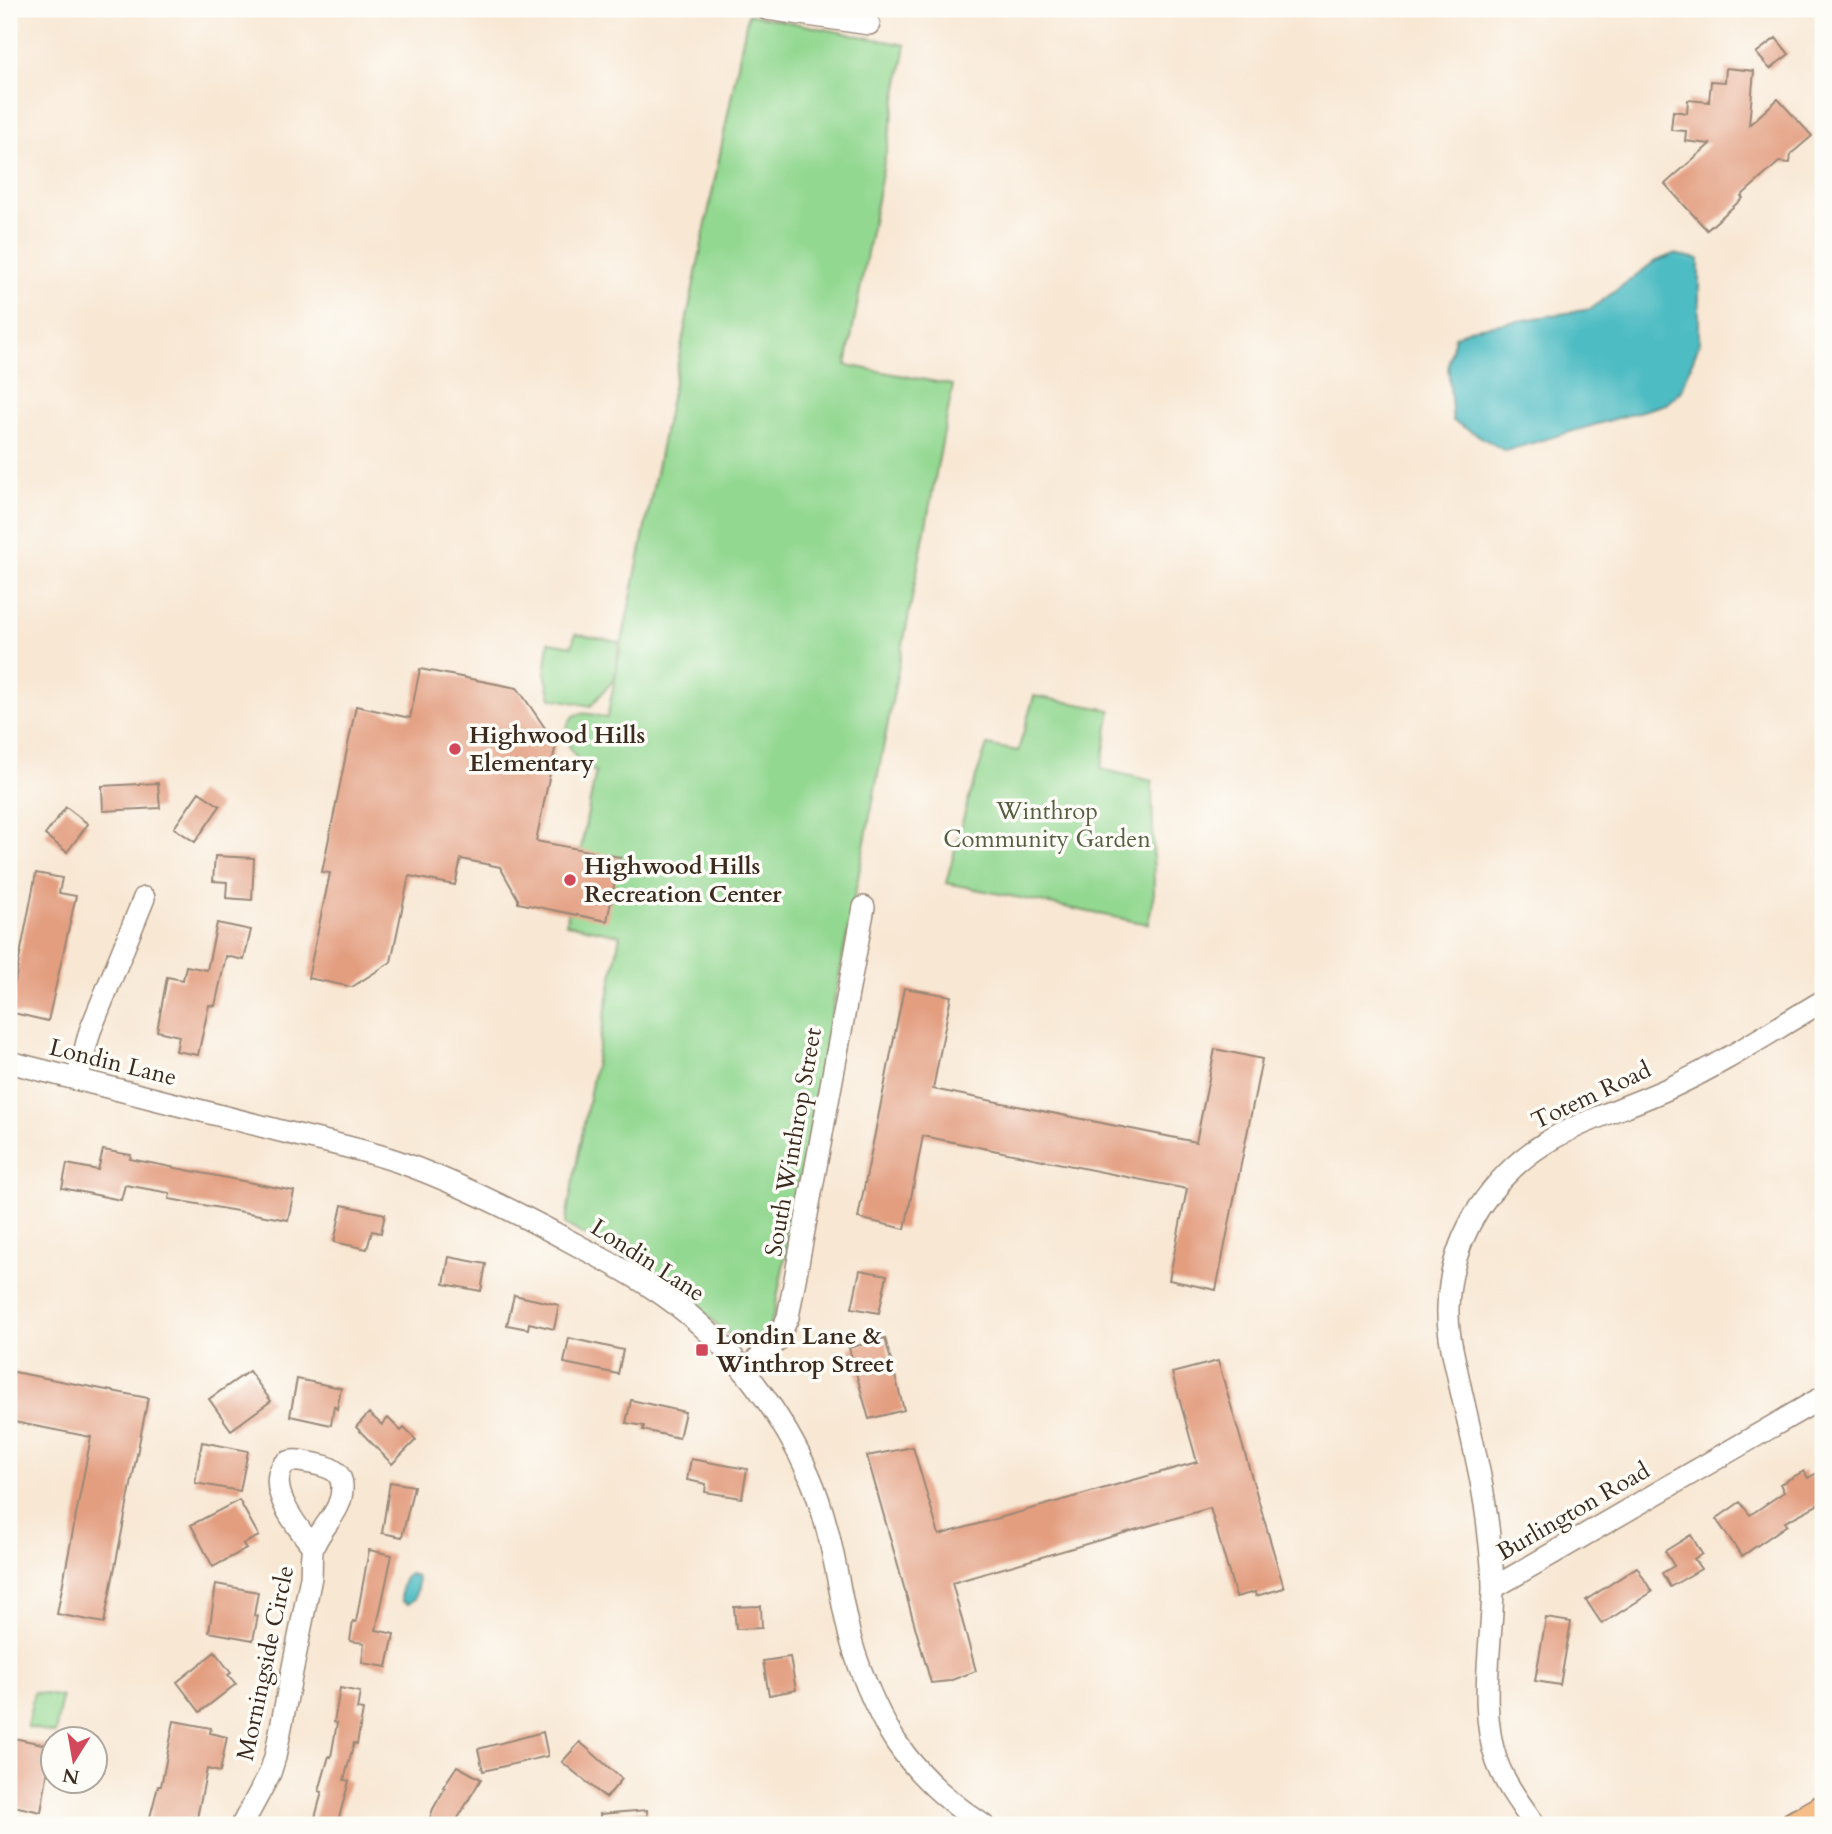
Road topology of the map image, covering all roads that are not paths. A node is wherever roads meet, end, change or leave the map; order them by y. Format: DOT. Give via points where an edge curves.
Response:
graph roads {
  1 [pos="767,9"];
  2 [pos="869,24"];
  3 [pos="144,898"];
  4 [pos="864,907"];
  5 [pos="1823,1001"];
  6 [pos="9,1062"];
  7 [pos="76,1079"];
  8 [pos="744,1371"];
  9 [pos="1823,1397"];
  10 [pos="313,1546"];
  11 [pos="1493,1588"];
  12 [pos="1823,1808"];
  13 [pos="242,1825"];
  14 [pos="983,1825"];
  15 [pos="1535,1825"];
  16 [pos="1793,1825"];
  1 -- 2 [label="street"];
  3 -- 7 [label="street" via="90,1031"];
  4 -- 8 [label="street, South Winthrop Street" via="788,1317 777,1341"];
  5 -- 11 [label="street, Totem Road" via="1672,1087 1539,1146 1515,1164 1471,1222 1458,1248 1448,1309 1483,1492"];
  6 -- 7 [label="street, Londin Lane"];
  7 -- 8 [label="street, Londin Lane" via="401,1163 447,1180 541,1225 653,1288 687,1313"];
  8 -- 14 [label="street, Londin Lane" via="770,1406 825,1515 860,1667 895,1741 959,1809"];
  9 -- 11 [label="street, Burlington Road"];
  10 -- 13 [label="street, Morningside Circle" via="311,1577 274,1762"];
  11 -- 15 [label="street, Burlington Road" via="1487,1685 1492,1746 1497,1764"];
  12 -- 16 [label="main road"];
}
